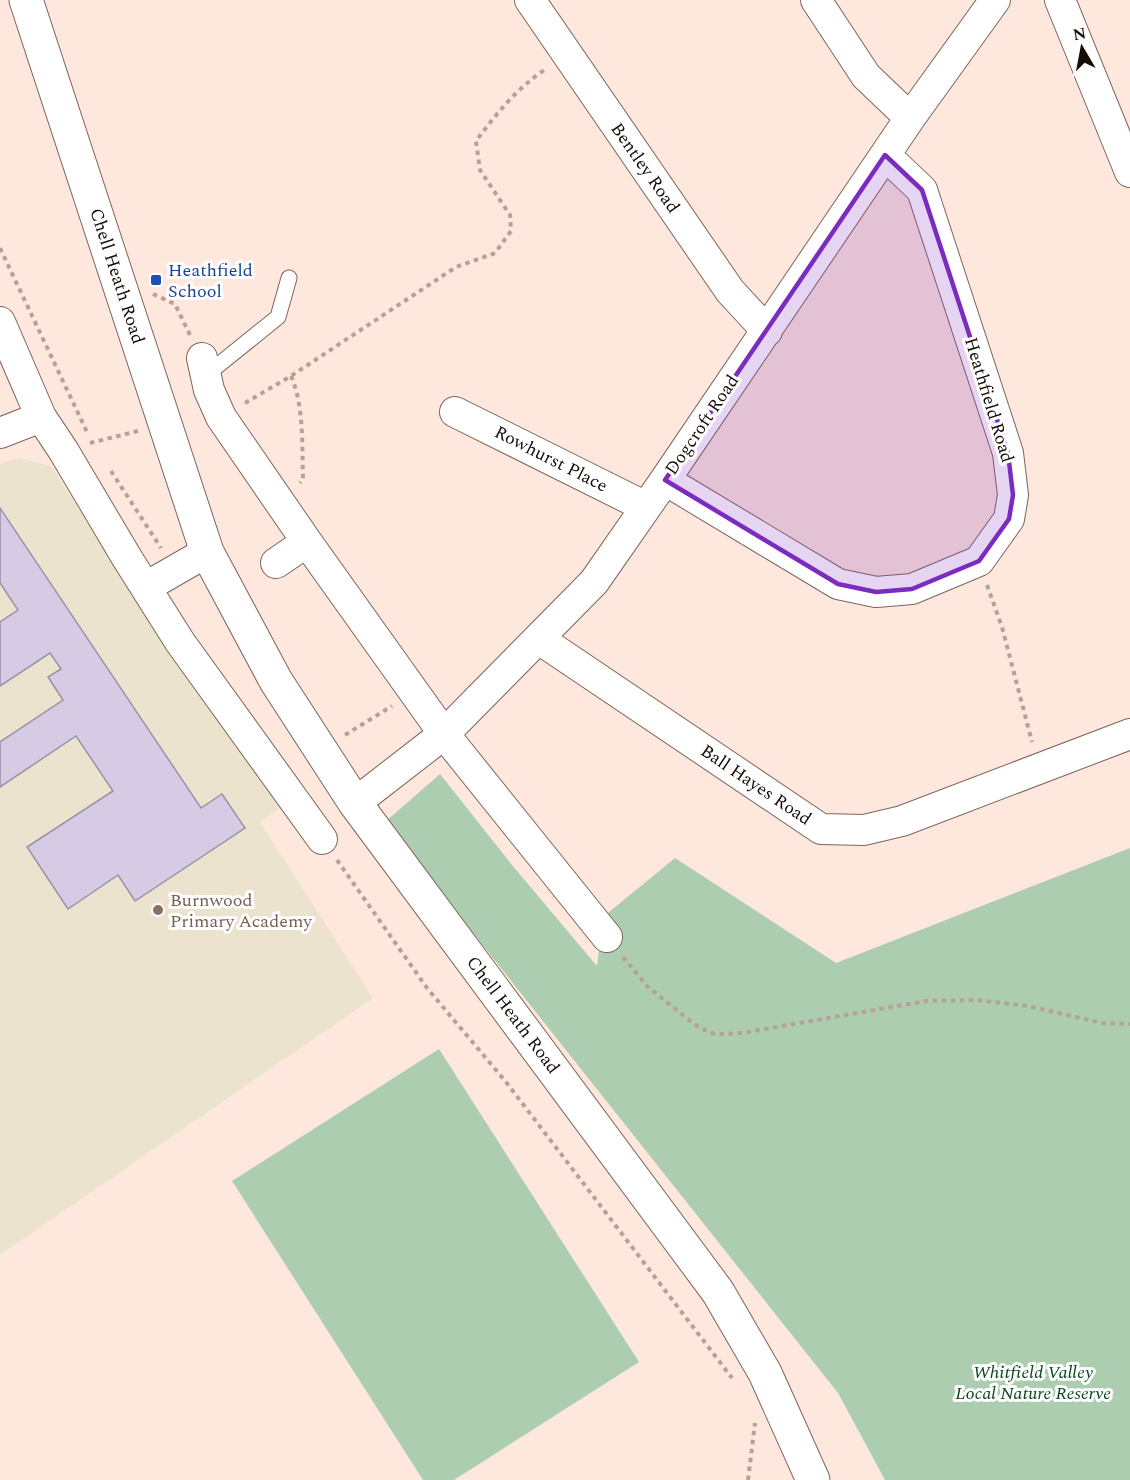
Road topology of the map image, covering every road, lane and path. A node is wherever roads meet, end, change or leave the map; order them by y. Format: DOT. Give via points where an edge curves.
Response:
graph roads {
  1 [pos="26,0"];
  2 [pos="530,0"];
  3 [pos="816,0"];
  4 [pos="995,0"];
  5 [pos="1060,0"];
  6 [pos="568,56"];
  7 [pos="910,118"];
  8 [pos="885,155"];
  9 [pos="1130,172"];
  10 [pos="0,248"];
  11 [pos="117,278"];
  12 [pos="289,278"];
  13 [pos="0,322"];
  14 [pos="767,331"];
  15 [pos="204,366"];
  16 [pos="291,375"];
  17 [pos="455,411"];
  18 [pos="40,417"];
  19 [pos="221,417"];
  20 [pos="165,425"];
  21 [pos="0,433"];
  22 [pos="92,442"];
  23 [pos="63,450"];
  24 [pos="98,452"];
  25 [pos="104,462"];
  26 [pos="665,480"];
  27 [pos="284,506"];
  28 [pos="646,507"];
  29 [pos="307,542"];
  30 [pos="207,552"];
  31 [pos="979,561"];
  32 [pos="276,563"];
  33 [pos="175,570"];
  34 [pos="146,587"];
  35 [pos="539,639"];
  36 [pos="444,734"];
  37 [pos="1130,734"];
  38 [pos="1038,769"];
  39 [pos="355,803"];
  40 [pos="322,839"];
  41 [pos="607,938"];
  42 [pos="1130,1024"];
  43 [pos="735,1382"];
  44 [pos="755,1422"];
  45 [pos="748,1480"];
  46 [pos="813,1480"];
  1 -- 11 [label="street, Chell Heath Road"];
  2 -- 6 [label="street, Bentley Road"];
  3 -- 7 [label="street" via="866,76"];
  4 -- 7 [label="street, Dogcroft Road"];
  5 -- 9 [label="street"];
  6 -- 14 [label="street, Bentley Road" via="730,291"];
  6 -- 16 [label="path" via="534,77 495,114 476,141 480,170 510,215 511,231 495,253 456,267"];
  7 -- 8 [label="street, Dogcroft Road"];
  8 -- 14 [label="street, Dogcroft Road"];
  8 -- 31 [label="street, Heathfield Road" via="922,190 1008,453 1013,495 1009,519"];
  10 -- 22 [label="path"];
  11 -- 15 [label="path" via="175,304"];
  11 -- 20 [label="street, Chell Heath Road"];
  12 -- 15 [label="lane" via="279,317"];
  13 -- 18 [label="street"];
  14 -- 26 [label="street, Dogcroft Road"];
  15 -- 19 [label="street"];
  16 -- 19 [label="path"];
  16 -- 27 [label="path" via="297,387 303,479"];
  17 -- 28 [label="street, Rowhurst Place"];
  18 -- 21 [label="street"];
  18 -- 23 [label="street"];
  19 -- 27 [label="street"];
  20 -- 22 [label="path"];
  20 -- 30 [label="street, Chell Heath Road"];
  22 -- 23 [label="path"];
  22 -- 24 [label="path"];
  23 -- 34 [label="street"];
  25 -- 33 [label="path"];
  26 -- 28 [label="street, Dogcroft Road"];
  26 -- 31 [label="street" via="838,584 876,592 912,589"];
  27 -- 29 [label="street"];
  28 -- 35 [label="street, Dogcroft Road" via="594,582"];
  29 -- 32 [label="street"];
  29 -- 36 [label="street"];
  30 -- 33 [label="street"];
  30 -- 39 [label="street, Chell Heath Road" via="276,681"];
  31 -- 38 [label="path" via="1002,627"];
  33 -- 34 [label="street"];
  34 -- 40 [label="street" via="180,642"];
  35 -- 36 [label="street, Dogcroft Road"];
  35 -- 38 [label="street, Ball Hayes Road" via="821,829 864,830 902,821"];
  36 -- 39 [label="street, Dogcroft Road"];
  36 -- 41 [label="street"];
  37 -- 38 [label="street, Ball Hayes Road"];
  39 -- 46 [label="street, Chell Heath Road" via="718,1292 765,1373"];
  40 -- 43 [label="path" via="428,987 506,1082"];
  41 -- 42 [label="path" via="648,987 710,1033 742,1033 936,1000 1028,1006 1102,1023"];
  44 -- 45 [label="path"];
}
